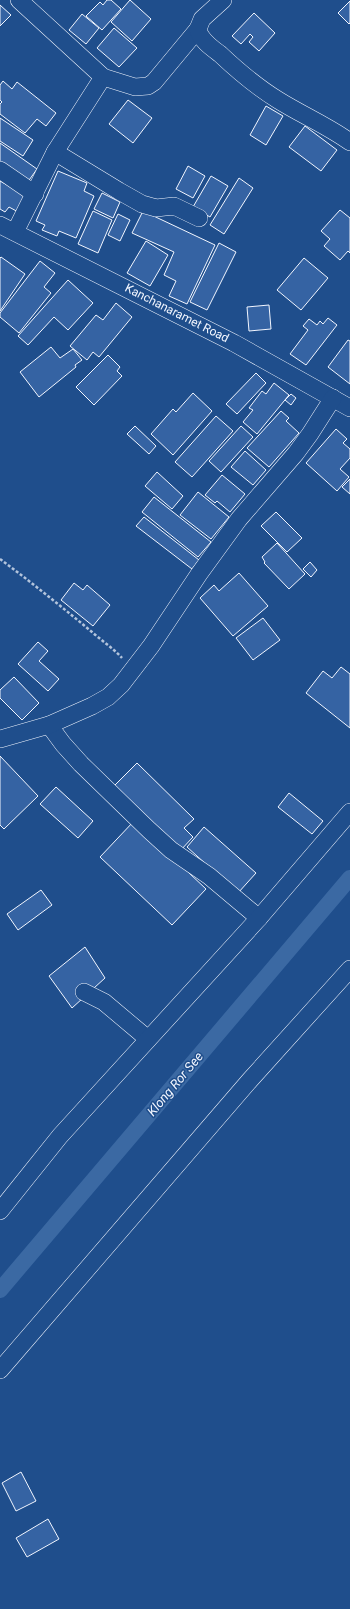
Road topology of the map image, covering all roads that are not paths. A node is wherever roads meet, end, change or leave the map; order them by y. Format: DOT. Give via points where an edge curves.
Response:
graph roads {
  1 [pos="19,0"];
  2 [pos="223,0"];
  3 [pos="198,29"];
  4 [pos="103,77"];
  5 [pos="350,142"];
  6 [pos="55,152"];
  7 [pos="0,170"];
  8 [pos="35,194"];
  9 [pos="199,218"];
  10 [pos="0,224"];
  11 [pos="15,232"];
  12 [pos="345,403"];
  13 [pos="49,725"];
  14 [pos="0,739"];
  15 [pos="350,812"];
  16 [pos="259,918"];
  17 [pos="350,969"];
  18 [pos="84,992"];
  19 [pos="148,1039"];
  20 [pos="0,1211"];
  21 [pos="0,1370"];
  1 -- 4 [label="street"];
  2 -- 3 [label="street" via="202,19"];
  3 -- 4 [label="street" via="148,86 135,87"];
  3 -- 5 [label="street" via="201,37 214,50 257,85"];
  4 -- 6 [label="street"];
  6 -- 8 [label="street"];
  6 -- 9 [label="street" via="142,204 156,208 174,206"];
  7 -- 8 [label="street"];
  8 -- 11 [label="street"];
  10 -- 11 [label="street, Kanchanaramet Road"];
  11 -- 12 [label="street, Kanchanaramet Road" via="234,343"];
  12 -- 13 [label="street" via="300,447 239,519 121,685 100,703"];
  13 -- 14 [label="street"];
  13 -- 16 [label="street" via="81,764 166,845 209,876"];
  15 -- 16 [label="street"];
  16 -- 19 [label="street"];
  17 -- 21 [label="street" via="250,1080"];
  18 -- 19 [label="street" via="104,1002"];
  19 -- 20 [label="street" via="60,1136"];
}
